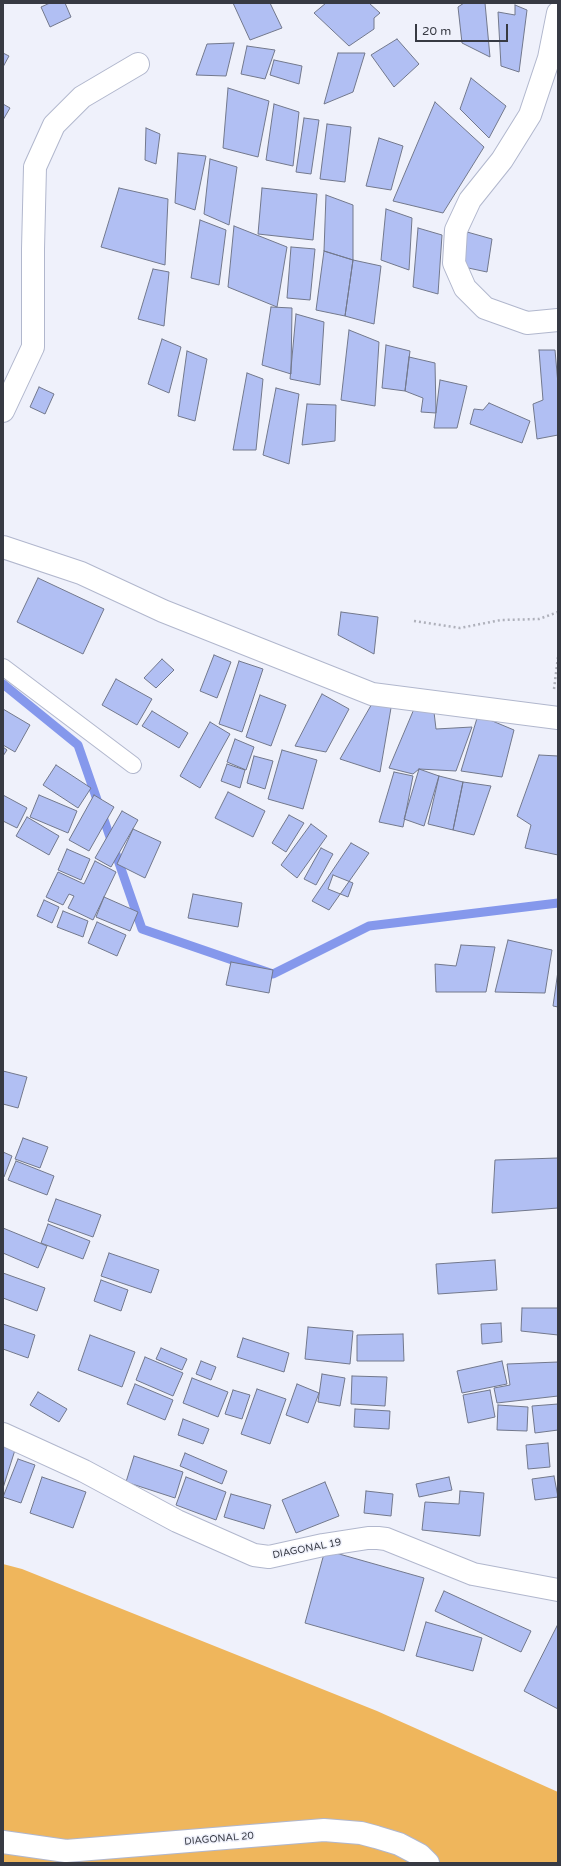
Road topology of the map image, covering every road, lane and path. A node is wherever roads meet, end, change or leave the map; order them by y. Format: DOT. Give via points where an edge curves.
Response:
graph roads {
  1 [pos="558,13"];
  2 [pos="138,64"];
  3 [pos="558,320"];
  4 [pos="3,411"];
  5 [pos="3,547"];
  6 [pos="558,612"];
  7 [pos="414,621"];
  8 [pos="558,657"];
  9 [pos="3,667"];
  10 [pos="555,718"];
  11 [pos="133,765"];
  12 [pos="3,1434"];
  13 [pos="558,1590"];
  14 [pos="3,1842"];
  15 [pos="428,1863"];
  1 -- 3 [label="street" via="549,58 530,115 502,160 470,200 456,230 454,263 465,288 485,308 528,323"];
  2 -- 4 [label="street" via="82,97 54,125 35,167 32,249 33,347"];
  5 -- 10 [label="street" via="81,573 163,611 372,694"];
  6 -- 7 [label="path" via="539,619 501,620 460,628"];
  8 -- 10 [label="path"];
  9 -- 11 [label="lane"];
  12 -- 13 [label="street, DIAGONAL 19" via="84,1471 177,1521 254,1555 269,1557 323,1545 378,1538 472,1574"];
  14 -- 15 [label="street, DIAGONAL 20" via="66,1851 324,1830 361,1833 399,1844 420,1855"];
}
